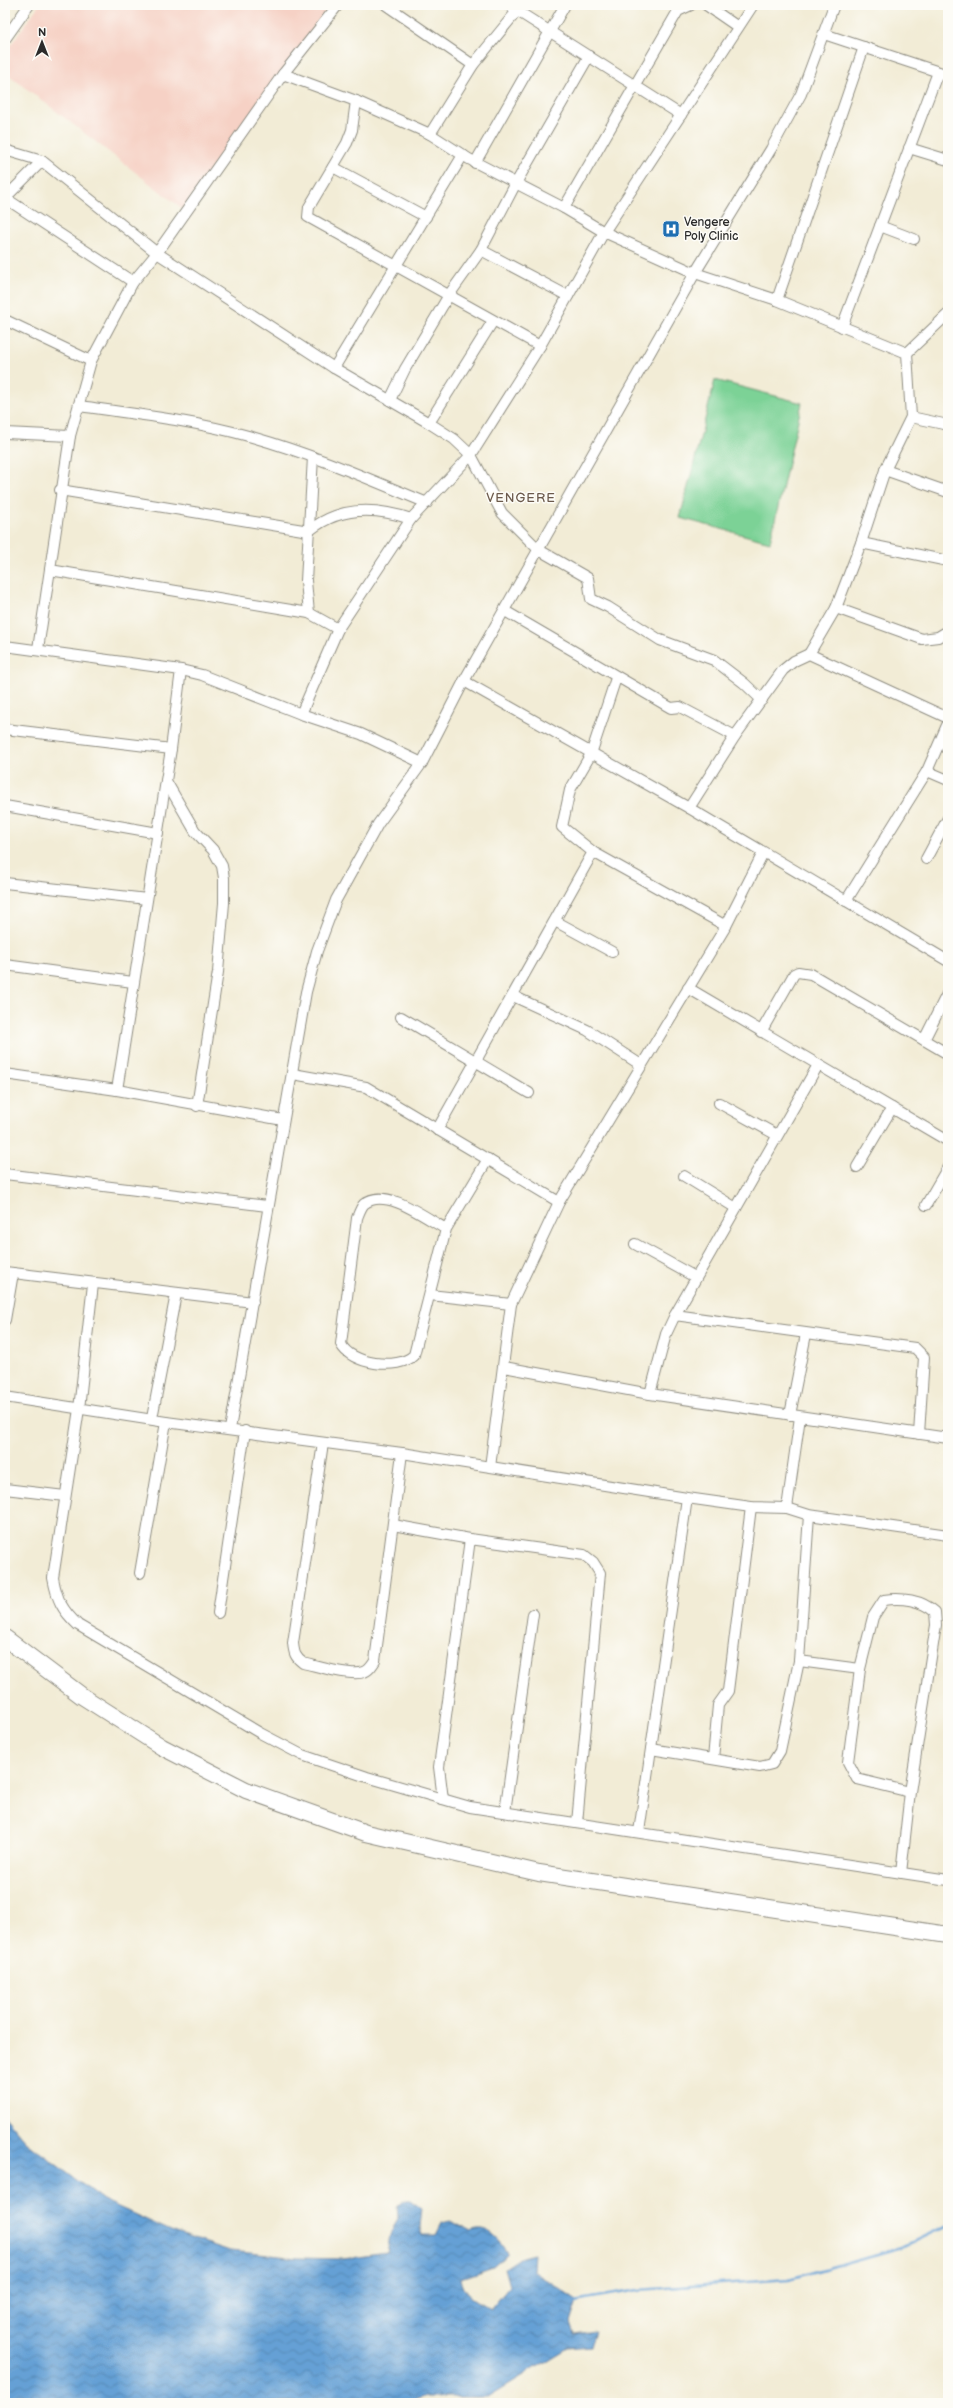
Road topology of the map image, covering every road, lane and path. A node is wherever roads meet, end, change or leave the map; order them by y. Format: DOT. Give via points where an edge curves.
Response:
graph roads {
  1 [pos="29,5"];
  2 [pos="338,5"];
  3 [pos="386,5"];
  4 [pos="565,5"];
  5 [pos="691,5"];
  6 [pos="706,5"];
  7 [pos="753,5"];
  8 [pos="834,5"];
  9 [pos="513,8"];
  10 [pos="738,27"];
  11 [pos="550,33"];
  12 [pos="824,34"];
  13 [pos="5,39"];
  14 [pos="864,47"];
  15 [pos="589,56"];
  16 [pos="473,65"];
  17 [pos="938,72"];
  18 [pos="283,74"];
  19 [pos="948,75"];
  20 [pos="635,86"];
  21 [pos="356,101"];
  22 [pos="681,115"];
  23 [pos="430,134"];
  24 [pos="909,148"];
  25 [pos="5,150"];
  26 [pos="463,155"];
  27 [pos="948,160"];
  28 [pos="42,161"];
  29 [pos="476,163"];
  30 [pos="333,167"];
  31 [pos="516,183"];
  32 [pos="564,208"];
  33 [pos="426,217"];
  34 [pos="880,226"];
  35 [pos="604,232"];
  36 [pos="914,239"];
  37 [pos="481,250"];
  38 [pos="156,253"];
  39 [pos="397,266"];
  40 [pos="695,273"];
  41 [pos="133,282"];
  42 [pos="448,295"];
  43 [pos="568,296"];
  44 [pos="777,300"];
  45 [pos="947,318"];
  46 [pos="5,320"];
  47 [pos="493,321"];
  48 [pos="842,326"];
  49 [pos="540,346"];
  50 [pos="907,353"];
  51 [pos="91,361"];
  52 [pos="334,368"];
  53 [pos="390,400"];
  54 [pos="79,406"];
  55 [pos="911,417"];
  56 [pos="429,423"];
  57 [pos="948,425"];
  58 [pos="5,433"];
  59 [pos="70,436"];
  60 [pos="471,454"];
  61 [pos="313,457"];
  62 [pos="885,470"];
  63 [pos="60,490"];
  64 [pos="948,492"];
  65 [pos="427,503"];
  66 [pos="411,519"];
  67 [pos="308,531"];
  68 [pos="861,543"];
  69 [pos="539,550"];
  70 [pos="948,561"];
  71 [pos="50,570"];
  72 [pos="836,608"];
  73 [pos="504,611"];
  74 [pos="309,613"];
  75 [pos="338,629"];
  76 [pos="948,631"];
  77 [pos="5,646"];
  78 [pos="38,649"];
  79 [pos="809,654"];
  80 [pos="181,670"];
  81 [pos="616,678"];
  82 [pos="464,681"];
  83 [pos="762,700"];
  84 [pos="301,714"];
  85 [pos="948,718"];
  86 [pos="948,723"];
  87 [pos="5,729"];
  88 [pos="735,736"];
  89 [pos="171,749"];
  90 [pos="591,754"];
  91 [pos="422,763"];
  92 [pos="927,771"];
  93 [pos="948,780"];
  94 [pos="166,781"];
  95 [pos="5,806"];
  96 [pos="689,808"];
  97 [pos="948,818"];
  98 [pos="158,833"];
  99 [pos="593,852"];
  100 [pos="763,852"];
  101 [pos="926,859"];
  102 [pos="5,883"];
  103 [pos="147,899"];
  104 [pos="846,901"];
  105 [pos="555,921"];
  106 [pos="726,926"];
  107 [pos="612,952"];
  108 [pos="948,961"];
  109 [pos="5,965"];
  110 [pos="134,982"];
  111 [pos="688,988"];
  112 [pos="948,992"];
  113 [pos="512,996"];
  114 [pos="400,1017"];
  115 [pos="761,1032"];
  116 [pos="924,1040"];
  117 [pos="948,1054"];
  118 [pos="476,1061"];
  119 [pos="641,1065"];
  120 [pos="818,1065"];
  121 [pos="5,1074"];
  122 [pos="293,1074"];
  123 [pos="117,1090"];
  124 [pos="529,1093"];
  125 [pos="719,1103"];
  126 [pos="197,1106"];
  127 [pos="892,1108"];
  128 [pos="283,1120"];
  129 [pos="437,1130"];
  130 [pos="777,1135"];
  131 [pos="948,1141"];
  132 [pos="488,1159"];
  133 [pos="857,1167"];
  134 [pos="948,1167"];
  135 [pos="5,1174"];
  136 [pos="684,1176"];
  137 [pos="559,1202"];
  138 [pos="926,1204"];
  139 [pos="267,1206"];
  140 [pos="736,1208"];
  141 [pos="446,1229"];
  142 [pos="635,1244"];
  143 [pos="9,1273"];
  144 [pos="695,1277"];
  145 [pos="93,1284"];
  146 [pos="176,1294"];
  147 [pos="430,1295"];
  148 [pos="253,1302"];
  149 [pos="511,1304"];
  150 [pos="675,1315"];
  151 [pos="5,1320"];
  152 [pos="806,1334"];
  153 [pos="504,1367"];
  154 [pos="650,1394"];
  155 [pos="5,1397"];
  156 [pos="79,1409"];
  157 [pos="795,1416"];
  158 [pos="152,1418"];
  159 [pos="166,1422"];
  160 [pos="230,1429"];
  161 [pos="245,1431"];
  162 [pos="920,1434"];
  163 [pos="948,1438"];
  164 [pos="323,1443"];
  165 [pos="402,1453"];
  166 [pos="490,1467"];
  167 [pos="5,1489"];
  168 [pos="65,1496"];
  169 [pos="687,1498"];
  170 [pos="751,1507"];
  171 [pos="787,1508"];
  172 [pos="809,1515"];
  173 [pos="393,1525"];
  174 [pos="948,1535"];
  175 [pos="470,1539"];
  176 [pos="140,1572"];
  177 [pos="218,1613"];
  178 [pos="533,1614"];
  179 [pos="5,1638"];
  180 [pos="799,1661"];
  181 [pos="860,1669"];
  182 [pos="651,1749"];
  183 [pos="713,1759"];
  184 [pos="910,1792"];
  185 [pos="443,1799"];
  186 [pos="505,1812"];
  187 [pos="578,1823"];
  188 [pos="639,1832"];
  189 [pos="901,1873"];
  190 [pos="948,1880"];
  191 [pos="948,1934"];
  1 -- 13 [label="street"];
  2 -- 18 [label="street"];
  3 -- 16 [label="street"];
  4 -- 11 [label="street"];
  5 -- 20 [label="street" via="678,11"];
  6 -- 10 [label="street"];
  7 -- 10 [label="street"];
  8 -- 12 [label="street"];
  9 -- 11 [label="street"];
  9 -- 16 [label="street"];
  10 -- 22 [label="street"];
  11 -- 15 [label="street"];
  11 -- 29 [label="street"];
  12 -- 14 [label="street"];
  12 -- 40 [label="street" via="801,94 771,149"];
  14 -- 17 [label="street"];
  14 -- 44 [label="street"];
  15 -- 20 [label="street"];
  15 -- 31 [label="street"];
  16 -- 23 [label="street"];
  17 -- 19 [label="street"];
  17 -- 24 [label="street"];
  18 -- 21 [label="street"];
  18 -- 38 [label="street"];
  20 -- 22 [label="street"];
  20 -- 32 [label="street"];
  21 -- 23 [label="street"];
  21 -- 30 [label="street" via="352,130"];
  22 -- 35 [label="street"];
  23 -- 26 [label="street"];
  24 -- 27 [label="street"];
  24 -- 34 [label="street"];
  25 -- 28 [label="street"];
  26 -- 29 [label="street"];
  26 -- 33 [label="street"];
  28 -- 38 [label="street"];
  28 -- 41 [label="street" via="5,198"];
  29 -- 31 [label="street"];
  30 -- 33 [label="street"];
  30 -- 39 [label="street" via="309,207 308,217"];
  31 -- 32 [label="street"];
  31 -- 37 [label="street"];
  32 -- 35 [label="street"];
  33 -- 39 [label="street"];
  34 -- 36 [label="street"];
  34 -- 48 [label="street"];
  35 -- 40 [label="street"];
  35 -- 43 [label="street"];
  37 -- 42 [label="street"];
  37 -- 43 [label="street"];
  38 -- 41 [label="street"];
  38 -- 52 [label="street"];
  39 -- 42 [label="street"];
  39 -- 52 [label="street"];
  40 -- 44 [label="street"];
  40 -- 69 [label="street"];
  41 -- 51 [label="street"];
  42 -- 47 [label="street"];
  42 -- 53 [label="street"];
  43 -- 49 [label="street"];
  44 -- 48 [label="street"];
  45 -- 50 [label="street"];
  46 -- 51 [label="street"];
  47 -- 49 [label="street"];
  47 -- 56 [label="street"];
  48 -- 50 [label="street"];
  49 -- 60 [label="street"];
  50 -- 55 [label="street"];
  51 -- 54 [label="street"];
  52 -- 53 [label="street"];
  53 -- 56 [label="street"];
  54 -- 59 [label="street"];
  54 -- 61 [label="street" via="216,428"];
  55 -- 57 [label="street"];
  55 -- 62 [label="street"];
  56 -- 60 [label="street"];
  58 -- 59 [label="street"];
  59 -- 63 [label="street"];
  60 -- 65 [label="street"];
  60 -- 69 [label="street" via="502,513"];
  61 -- 65 [label="street"];
  61 -- 67 [label="street"];
  62 -- 64 [label="street"];
  62 -- 68 [label="street"];
  63 -- 67 [label="street"];
  63 -- 71 [label="street"];
  65 -- 66 [label="street"];
  66 -- 67 [label="street" via="388,511 360,510 321,521"];
  66 -- 75 [label="street"];
  67 -- 74 [label="street" via="306,581"];
  68 -- 70 [label="street"];
  68 -- 72 [label="street"];
  69 -- 73 [label="street"];
  69 -- 83 [label="street" via="588,578 591,599 660,640 714,660"];
  71 -- 74 [label="street"];
  71 -- 78 [label="street"];
  72 -- 76 [label="street" via="922,639 938,638"];
  72 -- 79 [label="street"];
  73 -- 81 [label="street"];
  73 -- 82 [label="street"];
  74 -- 75 [label="street"];
  75 -- 84 [label="street"];
  77 -- 78 [label="street"];
  78 -- 80 [label="street"];
  79 -- 83 [label="street" via="783,670"];
  79 -- 85 [label="street"];
  80 -- 84 [label="street" via="216,680"];
  80 -- 89 [label="street"];
  81 -- 88 [label="street" via="672,708 680,707"];
  81 -- 90 [label="street"];
  82 -- 90 [label="street"];
  82 -- 91 [label="street"];
  83 -- 88 [label="street"];
  84 -- 91 [label="street" via="361,734"];
  86 -- 92 [label="street"];
  87 -- 89 [label="street"];
  88 -- 96 [label="street"];
  89 -- 94 [label="street"];
  90 -- 96 [label="street"];
  90 -- 99 [label="street" via="570,790 562,827"];
  91 -- 122 [label="street" via="378,824 336,900 316,951 306,992"];
  92 -- 93 [label="street"];
  92 -- 104 [label="street"];
  94 -- 98 [label="street"];
  94 -- 126 [label="street" via="195,831 213,850 222,866 224,878 218,972"];
  95 -- 98 [label="street"];
  96 -- 100 [label="street"];
  97 -- 101 [label="street"];
  98 -- 103 [label="street"];
  99 -- 105 [label="street"];
  99 -- 106 [label="street"];
  100 -- 104 [label="street"];
  100 -- 106 [label="street"];
  102 -- 103 [label="street"];
  103 -- 110 [label="street"];
  104 -- 108 [label="street"];
  105 -- 107 [label="street"];
  105 -- 113 [label="street"];
  106 -- 111 [label="street"];
  109 -- 110 [label="street"];
  110 -- 123 [label="street"];
  111 -- 115 [label="street"];
  111 -- 119 [label="street"];
  112 -- 116 [label="street"];
  113 -- 118 [label="street"];
  113 -- 119 [label="street" via="587,1030"];
  114 -- 118 [label="street"];
  115 -- 116 [label="street" via="794,974 804,972"];
  115 -- 120 [label="street"];
  116 -- 117 [label="street"];
  118 -- 124 [label="street"];
  118 -- 129 [label="street"];
  119 -- 137 [label="street"];
  120 -- 127 [label="street"];
  120 -- 130 [label="street"];
  121 -- 123 [label="street"];
  122 -- 128 [label="street"];
  122 -- 129 [label="street" via="366,1087"];
  123 -- 126 [label="street"];
  125 -- 130 [label="street"];
  126 -- 128 [label="street"];
  127 -- 131 [label="street"];
  127 -- 133 [label="street"];
  128 -- 139 [label="street"];
  129 -- 132 [label="street"];
  130 -- 140 [label="street"];
  132 -- 137 [label="street"];
  132 -- 141 [label="street"];
  134 -- 138 [label="street"];
  135 -- 139 [label="street"];
  136 -- 140 [label="street"];
  137 -- 149 [label="street"];
  139 -- 148 [label="street"];
  140 -- 144 [label="street"];
  141 -- 147 [label="street"];
  141 -- 147 [label="street" via="388,1198 374,1198 363,1204 357,1218 341,1344 344,1352 352,1357 382,1363 397,1364 408,1361 414,1355"];
  142 -- 144 [label="street"];
  143 -- 145 [label="street"];
  143 -- 151 [label="street"];
  144 -- 150 [label="street"];
  145 -- 146 [label="street"];
  145 -- 156 [label="street"];
  146 -- 148 [label="street"];
  146 -- 158 [label="street"];
  147 -- 149 [label="street"];
  148 -- 160 [label="street"];
  149 -- 153 [label="street"];
  150 -- 152 [label="street"];
  150 -- 154 [label="street" via="666,1334"];
  152 -- 157 [label="street"];
  152 -- 162 [label="street" via="915,1348 920,1352 924,1358"];
  153 -- 154 [label="street"];
  153 -- 166 [label="street"];
  154 -- 157 [label="street"];
  155 -- 156 [label="street"];
  156 -- 158 [label="street"];
  156 -- 168 [label="street"];
  157 -- 162 [label="street"];
  157 -- 171 [label="street"];
  158 -- 159 [label="street"];
  159 -- 160 [label="street"];
  159 -- 176 [label="street"];
  160 -- 161 [label="street"];
  161 -- 164 [label="street"];
  161 -- 177 [label="street"];
  162 -- 163 [label="street"];
  164 -- 165 [label="street"];
  164 -- 173 [label="street" via="293,1643 296,1658 303,1663 352,1673 369,1669 375,1661"];
  165 -- 166 [label="street"];
  165 -- 173 [label="street"];
  166 -- 169 [label="street"];
  167 -- 168 [label="street"];
  168 -- 185 [label="street" via="53,1578 56,1598 78,1625 260,1733 302,1755"];
  169 -- 170 [label="street"];
  169 -- 182 [label="street"];
  170 -- 171 [label="street"];
  170 -- 183 [label="street" via="728,1691 718,1705"];
  171 -- 172 [label="street"];
  172 -- 174 [label="street"];
  172 -- 180 [label="street"];
  173 -- 175 [label="street"];
  175 -- 185 [label="street" via="439,1767"];
  175 -- 187 [label="street" via="584,1555 593,1562 600,1573"];
  178 -- 186 [label="street"];
  179 -- 191 [label="main road" via="82,1696 162,1746 246,1790 366,1832 539,1873"];
  180 -- 181 [label="street"];
  180 -- 183 [label="street" via="780,1751 772,1764 760,1767"];
  181 -- 184 [label="street" via="848,1762 851,1770 857,1779"];
  181 -- 184 [label="street" via="873,1617 884,1600 897,1598 927,1605 935,1612 936,1625"];
  182 -- 183 [label="street"];
  182 -- 188 [label="street"];
  184 -- 189 [label="street"];
  185 -- 186 [label="street" via="470,1807"];
  186 -- 187 [label="street"];
  187 -- 188 [label="street"];
  188 -- 189 [label="street"];
  189 -- 190 [label="street"];
}
